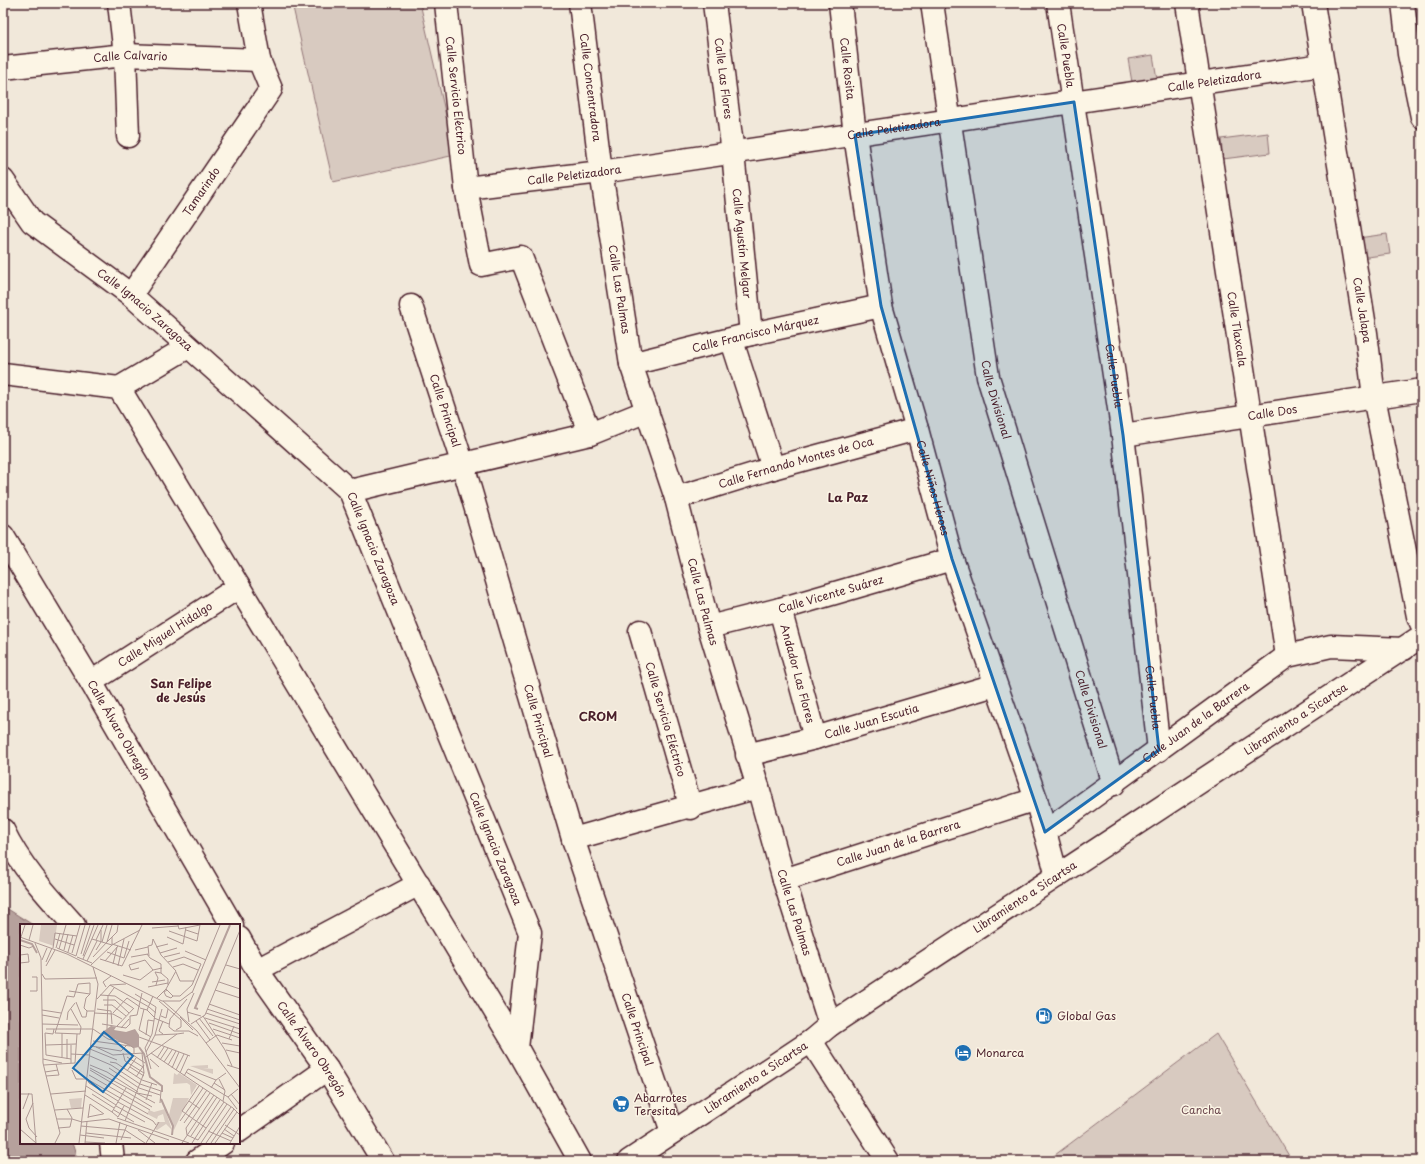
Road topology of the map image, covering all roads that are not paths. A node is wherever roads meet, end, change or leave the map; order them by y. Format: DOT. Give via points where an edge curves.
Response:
graph roads {
  1 [pos="119,3"];
  2 [pos="249,3"];
  3 [pos="446,3"];
  4 [pos="580,3"];
  5 [pos="714,3"];
  6 [pos="840,3"];
  7 [pos="932,3"];
  8 [pos="1058,3"];
  9 [pos="1187,3"];
  10 [pos="1313,3"];
  11 [pos="1403,3"];
  12 [pos="125,55"];
  13 [pos="259,60"];
  14 [pos="1322,65"];
  15 [pos="3,68"];
  16 [pos="1199,83"];
  17 [pos="1074,102"];
  18 [pos="1422,117"];
  19 [pos="948,119"];
  20 [pos="855,135"];
  21 [pos="128,136"];
  22 [pos="733,153"];
  23 [pos="601,172"];
  24 [pos="3,180"];
  25 [pos="466,188"];
  26 [pos="131,295"];
  27 [pos="411,306"];
  28 [pos="881,306"];
  29 [pos="741,337"];
  30 [pos="188,347"];
  31 [pos="631,364"];
  32 [pos="3,374"];
  33 [pos="119,388"];
  34 [pos="1422,390"];
  35 [pos="1374,397"];
  36 [pos="647,411"];
  37 [pos="1250,415"];
  38 [pos="917,429"];
  39 [pos="590,434"];
  40 [pos="1124,435"];
  41 [pos="463,465"];
  42 [pos="773,468"];
  43 [pos="350,491"];
  44 [pos="676,498"];
  45 [pos="3,536"];
  46 [pos="952,559"];
  47 [pos="239,587"];
  48 [pos="780,610"];
  49 [pos="1421,622"];
  50 [pos="709,627"];
  51 [pos="640,631"];
  52 [pos="1404,649"];
  53 [pos="1287,656"];
  54 [pos="91,682"];
  55 [pos="995,685"];
  56 [pos="815,738"];
  57 [pos="1159,750"];
  58 [pos="747,755"];
  59 [pos="1114,784"];
  60 [pos="758,787"];
  61 [pos="1036,800"];
  62 [pos="691,808"];
  63 [pos="3,830"];
  64 [pos="1045,832"];
  65 [pos="573,839"];
  66 [pos="1058,876"];
  67 [pos="784,880"];
  68 [pos="419,884"];
  69 [pos="73,924"];
  70 [pos="231,924"];
  71 [pos="240,940"];
  72 [pos="257,970"];
  73 [pos="830,1025"];
  74 [pos="811,1041"];
  75 [pos="517,1048"];
  76 [pos="327,1069"];
  77 [pos="240,1131"];
  78 [pos="672,1132"];
  79 [pos="111,1144"];
  80 [pos="222,1144"];
  81 [pos="113,1161"];
  82 [pos="197,1161"];
  83 [pos="383,1161"];
  84 [pos="580,1161"];
  85 [pos="629,1161"];
  86 [pos="888,1161"];
  1 -- 12 [label="street"];
  2 -- 13 [label="street"];
  3 -- 25 [label="street, Calle Servicio Eléctrico"];
  4 -- 23 [label="street, Calle Concentradora"];
  5 -- 22 [label="street, Calle Las Flores"];
  6 -- 20 [label="street, Calle Rosita"];
  7 -- 19 [label="street, Calle Divisional"];
  8 -- 17 [label="street, Calle Puebla"];
  9 -- 16 [label="street, Calle Tlaxcala"];
  10 -- 14 [label="street, Calle Jalapa"];
  11 -- 18 [label="street" via="1409,54"];
  12 -- 13 [label="street, Calle Calvario"];
  12 -- 15 [label="street, Calle Calvario"];
  12 -- 21 [label="street"];
  13 -- 26 [label="street, Tamarindo" via="271,88"];
  14 -- 16 [label="street, Calle Peletizadora"];
  14 -- 35 [label="street, Calle Jalapa"];
  16 -- 17 [label="street, Calle Peletizadora"];
  16 -- 37 [label="street, Calle Tlaxcala"];
  17 -- 19 [label="street, Calle Peletizadora"];
  17 -- 40 [label="street, Calle Puebla"];
  19 -- 20 [label="street, Calle Peletizadora"];
  19 -- 59 [label="street, Calle Divisional" via="988,376"];
  20 -- 22 [label="street, Calle Peletizadora"];
  20 -- 28 [label="street, Calle Niños Héroes"];
  22 -- 23 [label="street, Calle Peletizadora"];
  22 -- 29 [label="street, Calle Agustín Melgar"];
  23 -- 25 [label="street, Calle Peletizadora"];
  23 -- 31 [label="street, Calle Las Palmas"];
  24 -- 26 [label="street, Calle Ignacio Zaragoza" via="32,222"];
  25 -- 39 [label="street, Calle Servicio Eléctrico" via="481,265 521,257"];
  26 -- 30 [label="street, Calle Ignacio Zaragoza"];
  27 -- 41 [label="street, Calle Principal"];
  28 -- 29 [label="street, Calle Francisco Márquez"];
  28 -- 38 [label="street, Calle Niños Héroes"];
  29 -- 31 [label="street, Calle Francisco Márquez"];
  29 -- 42 [label="street, Calle Agustín Melgar"];
  30 -- 33 [label="street"];
  30 -- 43 [label="street, Calle Ignacio Zaragoza"];
  31 -- 36 [label="street, Calle Las Palmas"];
  32 -- 33 [label="street"];
  33 -- 47 [label="street"];
  34 -- 35 [label="street, Calle Dos"];
  35 -- 37 [label="street, Calle Dos"];
  35 -- 49 [label="street, Calle Jalapa"];
  36 -- 39 [label="street"];
  36 -- 44 [label="street, Calle Las Palmas"];
  37 -- 40 [label="street, Calle Dos"];
  37 -- 53 [label="street, Calle Tlaxcala"];
  38 -- 42 [label="street, Calle Fernando Montes de Oca"];
  38 -- 46 [label="street, Calle Niños Héroes"];
  39 -- 41 [label="street"];
  40 -- 57 [label="street, Calle Puebla"];
  41 -- 43 [label="street"];
  41 -- 65 [label="street, Calle Principal"];
  42 -- 44 [label="street, Calle Fernando Montes de Oca"];
  43 -- 75 [label="street, Calle Ignacio Zaragoza" via="530,932"];
  44 -- 50 [label="street, Calle Las Palmas"];
  45 -- 54 [label="street, Calle Álvaro Obregón"];
  46 -- 48 [label="street, Calle Vicente Suárez"];
  46 -- 55 [label="street, Calle Niños Héroes"];
  47 -- 54 [label="street, Calle Miguel Hidalgo"];
  47 -- 68 [label="street"];
  48 -- 50 [label="street, Calle Vicente Suárez"];
  48 -- 56 [label="street, Andador Las Flores"];
  49 -- 52 [label="street, Libramiento a Sicartsa"];
  50 -- 58 [label="street, Calle Las Palmas"];
  51 -- 62 [label="street, Calle Servicio Eléctrico"];
  52 -- 53 [label="street, Calle Juan de la Barrera" via="1331,646"];
  52 -- 66 [label="street, Libramiento a Sicartsa"];
  53 -- 57 [label="street, Calle Juan de la Barrera"];
  54 -- 70 [label="street, Calle Álvaro Obregón"];
  55 -- 56 [label="street, Calle Juan Escutia"];
  55 -- 61 [label="street, Calle Niños Héroes"];
  56 -- 58 [label="street, Calle Juan Escutia"];
  57 -- 59 [label="street, Calle Juan de la Barrera"];
  58 -- 60 [label="street, Calle Las Palmas"];
  59 -- 64 [label="street, Calle Juan de la Barrera"];
  60 -- 62 [label="street"];
  60 -- 67 [label="street, Calle Las Palmas"];
  61 -- 64 [label="street, Calle Niños Héroes"];
  61 -- 67 [label="street, Calle Juan de la Barrera"];
  62 -- 65 [label="street"];
  63 -- 69 [label="street" via="11,848 41,888"];
  64 -- 66 [label="street"];
  65 -- 78 [label="street, Calle Principal"];
  66 -- 73 [label="street, Libramiento a Sicartsa"];
  67 -- 73 [label="street, Calle Las Palmas"];
  68 -- 72 [label="street"];
  68 -- 75 [label="street"];
  71 -- 72 [label="street, Calle Álvaro Obregón"];
  72 -- 76 [label="street, Calle Álvaro Obregón"];
  73 -- 74 [label="street, Libramiento a Sicartsa"];
  74 -- 78 [label="street, Libramiento a Sicartsa"];
  74 -- 86 [label="street"];
  75 -- 84 [label="street"];
  76 -- 77 [label="street"];
  76 -- 83 [label="street, Calle Álvaro Obregón"];
  78 -- 85 [label="street, Libramiento a Sicartsa"];
  79 -- 81 [label="street"];
  80 -- 82 [label="street"];
}
